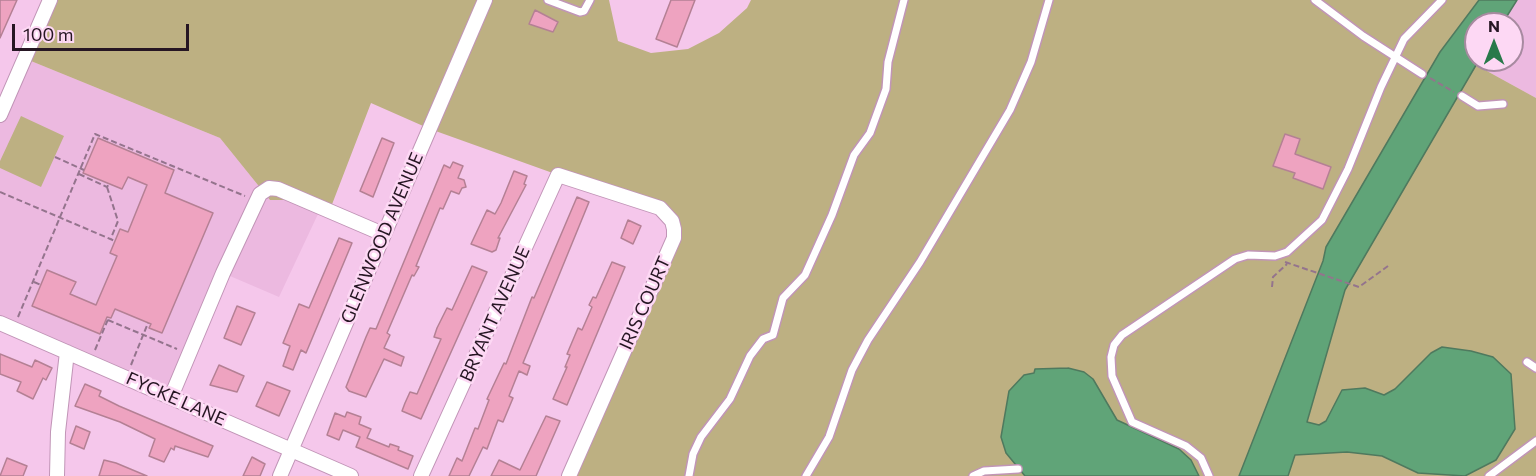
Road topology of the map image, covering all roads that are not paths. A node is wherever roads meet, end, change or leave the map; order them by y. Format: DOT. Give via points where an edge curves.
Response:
graph roads {
  1 [pos="50,0"];
  2 [pos="485,0"];
  3 [pos="548,0"];
  4 [pos="590,0"];
  5 [pos="904,0"];
  6 [pos="1048,0"];
  7 [pos="1315,0"];
  8 [pos="1442,0"];
  9 [pos="1395,57"];
  10 [pos="1422,74"];
  11 [pos="1462,96"];
  12 [pos="1503,104"];
  13 [pos="0,115"];
  14 [pos="581,182"];
  15 [pos="383,234"];
  16 [pos="0,323"];
  17 [pos="68,352"];
  18 [pos="1527,362"];
  19 [pos="1536,368"];
  20 [pos="171,397"];
  21 [pos="1536,441"];
  22 [pos="291,450"];
  23 [pos="1018,469"];
  24 [pos="57,476"];
  25 [pos="280,476"];
  26 [pos="351,476"];
  27 [pos="422,476"];
  28 [pos="568,476"];
  29 [pos="689,476"];
  30 [pos="806,476"];
  31 [pos="973,476"];
  32 [pos="1209,476"];
  33 [pos="1489,476"];
  1 -- 13 [label="street"];
  2 -- 15 [label="street, GLENWOOD AVENUE"];
  3 -- 4 [label="lane" via="580,12"];
  5 -- 29 [label="lane" via="888,62 886,89 870,133 854,155 805,275 783,298 772,334 750,356 730,399 701,437"];
  6 -- 30 [label="lane" via="1031,62 1014,101 920,262 868,340 852,370 829,437"];
  7 -- 9 [label="lane"];
  8 -- 9 [label="lane" via="1404,39"];
  9 -- 10 [label="lane"];
  9 -- 32 [label="lane" via="1328,212 1292,249 1235,260 1122,334 1112,352 1112,376 1132,422 1186,446 1201,458"];
  11 -- 12 [label="lane" via="1478,106"];
  14 -- 27 [label="street, BRYANT AVENUE" via="558,175"];
  14 -- 28 [label="street, IRIS COURT" via="660,208 674,229 674,238"];
  15 -- 20 [label="street" via="278,189 269,188 257,197"];
  15 -- 22 [label="street, GLENWOOD AVENUE"];
  16 -- 17 [label="street, FYCKE LANE"];
  17 -- 20 [label="street, FYCKE LANE"];
  17 -- 24 [label="street"];
  18 -- 19 [label="lane"];
  20 -- 22 [label="street, FYCKE LANE"];
  21 -- 33 [label="lane"];
  22 -- 25 [label="street, GLENWOOD AVENUE"];
  22 -- 26 [label="street, FYCKE LANE"];
  23 -- 31 [label="lane" via="984,471"];
}
